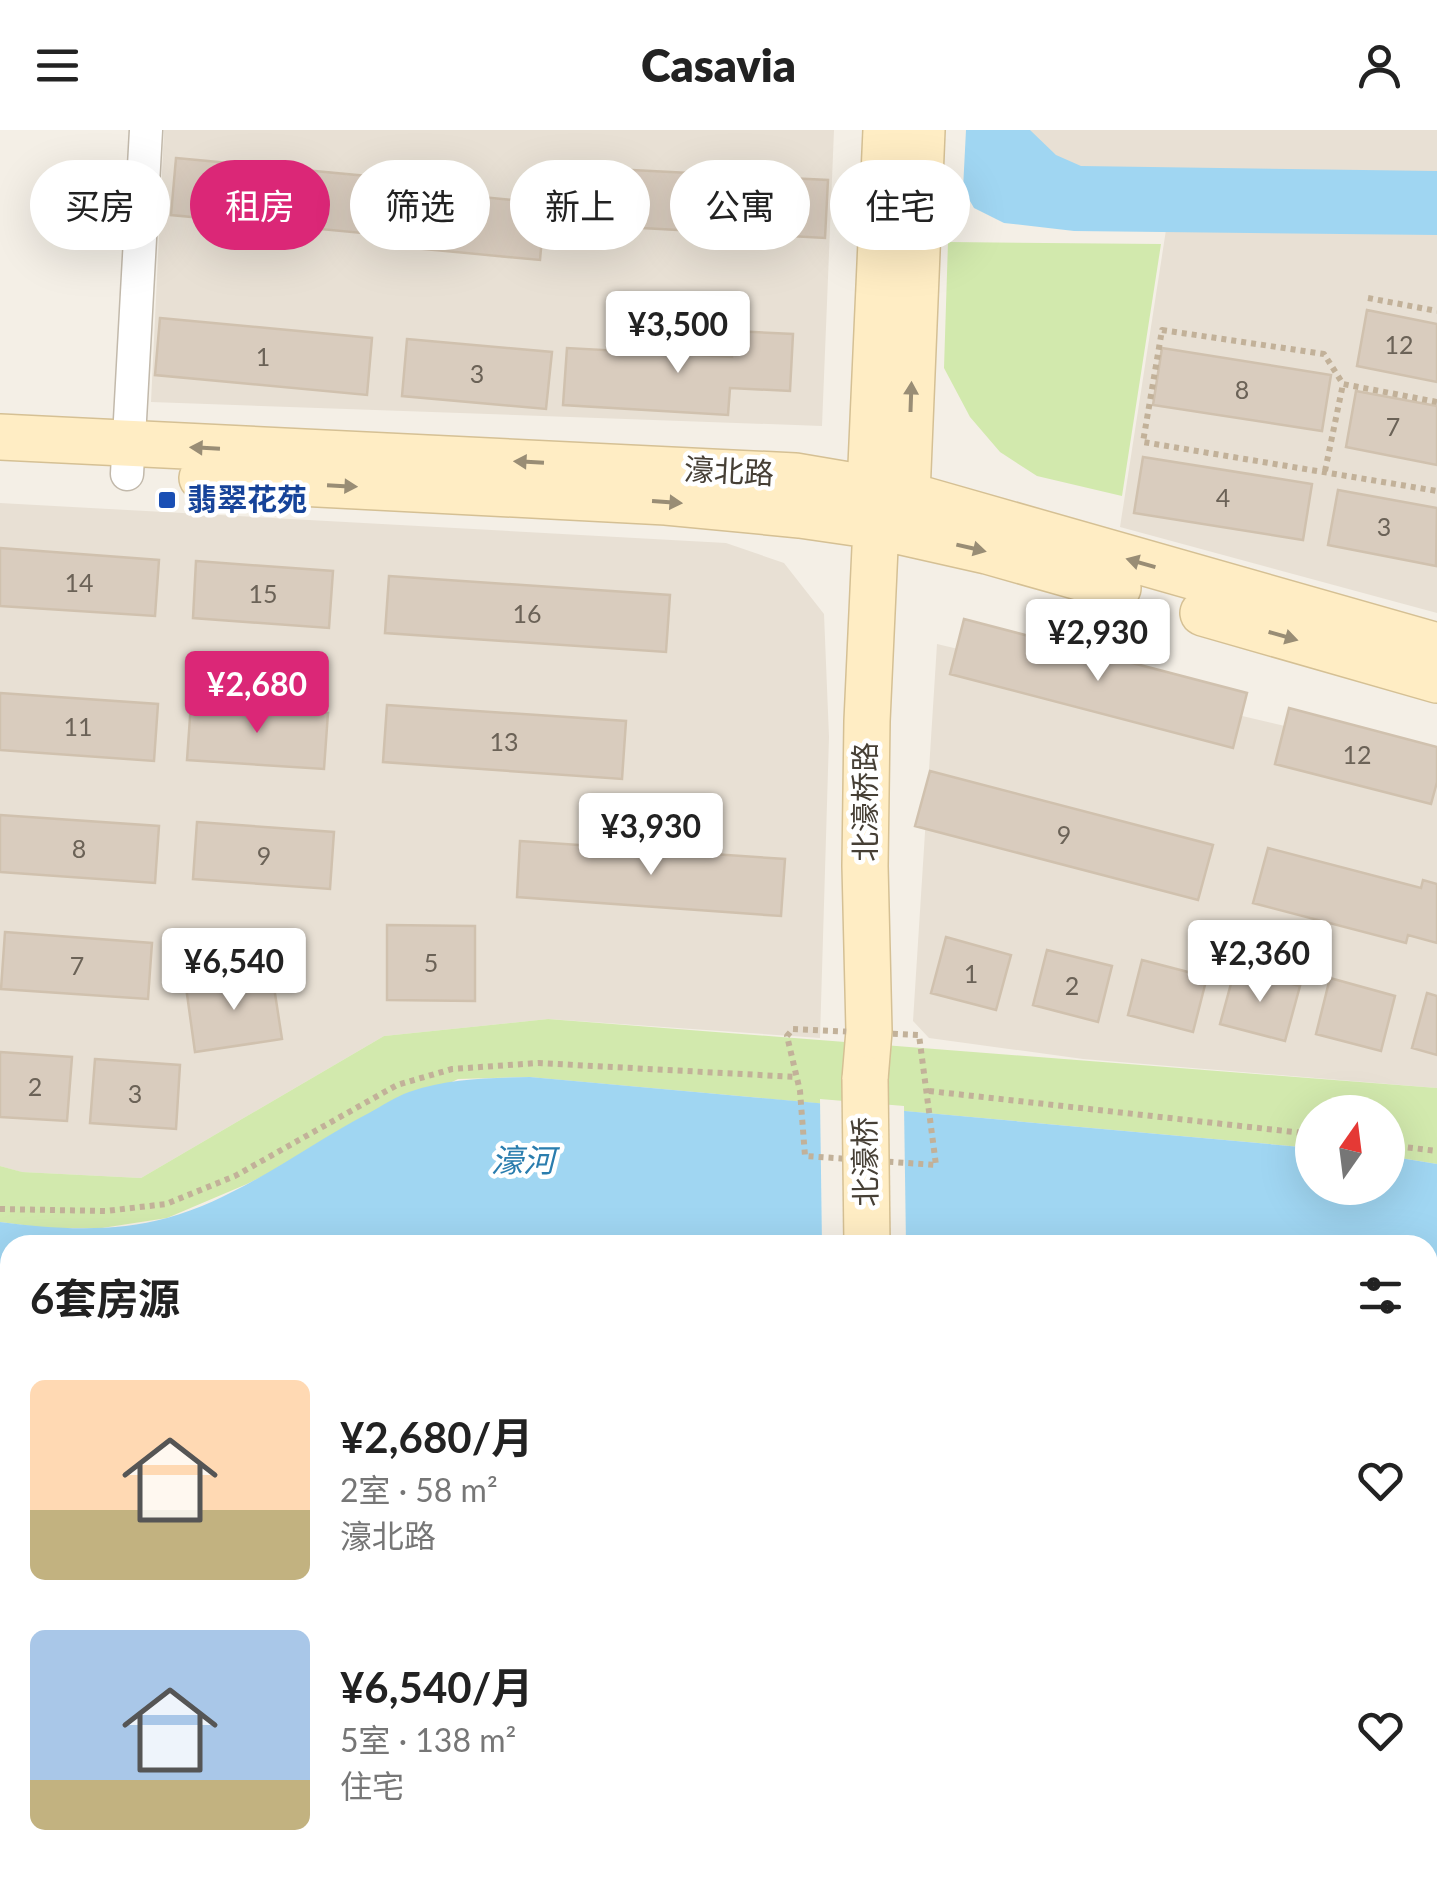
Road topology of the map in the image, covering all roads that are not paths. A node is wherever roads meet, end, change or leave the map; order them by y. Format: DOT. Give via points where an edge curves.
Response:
graph roads {
  1 [pos="146,130"];
  2 [pos="886,130"];
  3 [pos="922,130"];
  4 [pos="0,437"];
  5 [pos="128,459"];
  6 [pos="0,467"];
  7 [pos="884,503"];
  8 [pos="1437,646"];
  9 [pos="1437,680"];
  10 [pos="865,1078"];
  11 [pos="867,1235"];
  1 -- 5 [label="street"];
  2 -- 7 [label="street, 北濠桥路"];
  7 -- 3 [label="street, 北濠桥路, one-way"];
  4 -- 5 [label="street, 濠北路"];
  5 -- 6 [label="street, 濠北路"];
  5 -- 7 [label="street, 濠北路" via="777,474"];
  8 -- 7 [label="street, 濠北路, one-way"];
  7 -- 9 [label="street, 濠北路, one-way" via="987,551"];
  7 -- 10 [label="street, 北濠桥路" via="867,721"];
  10 -- 11 [label="street, 北濠桥, bridge"];
}
